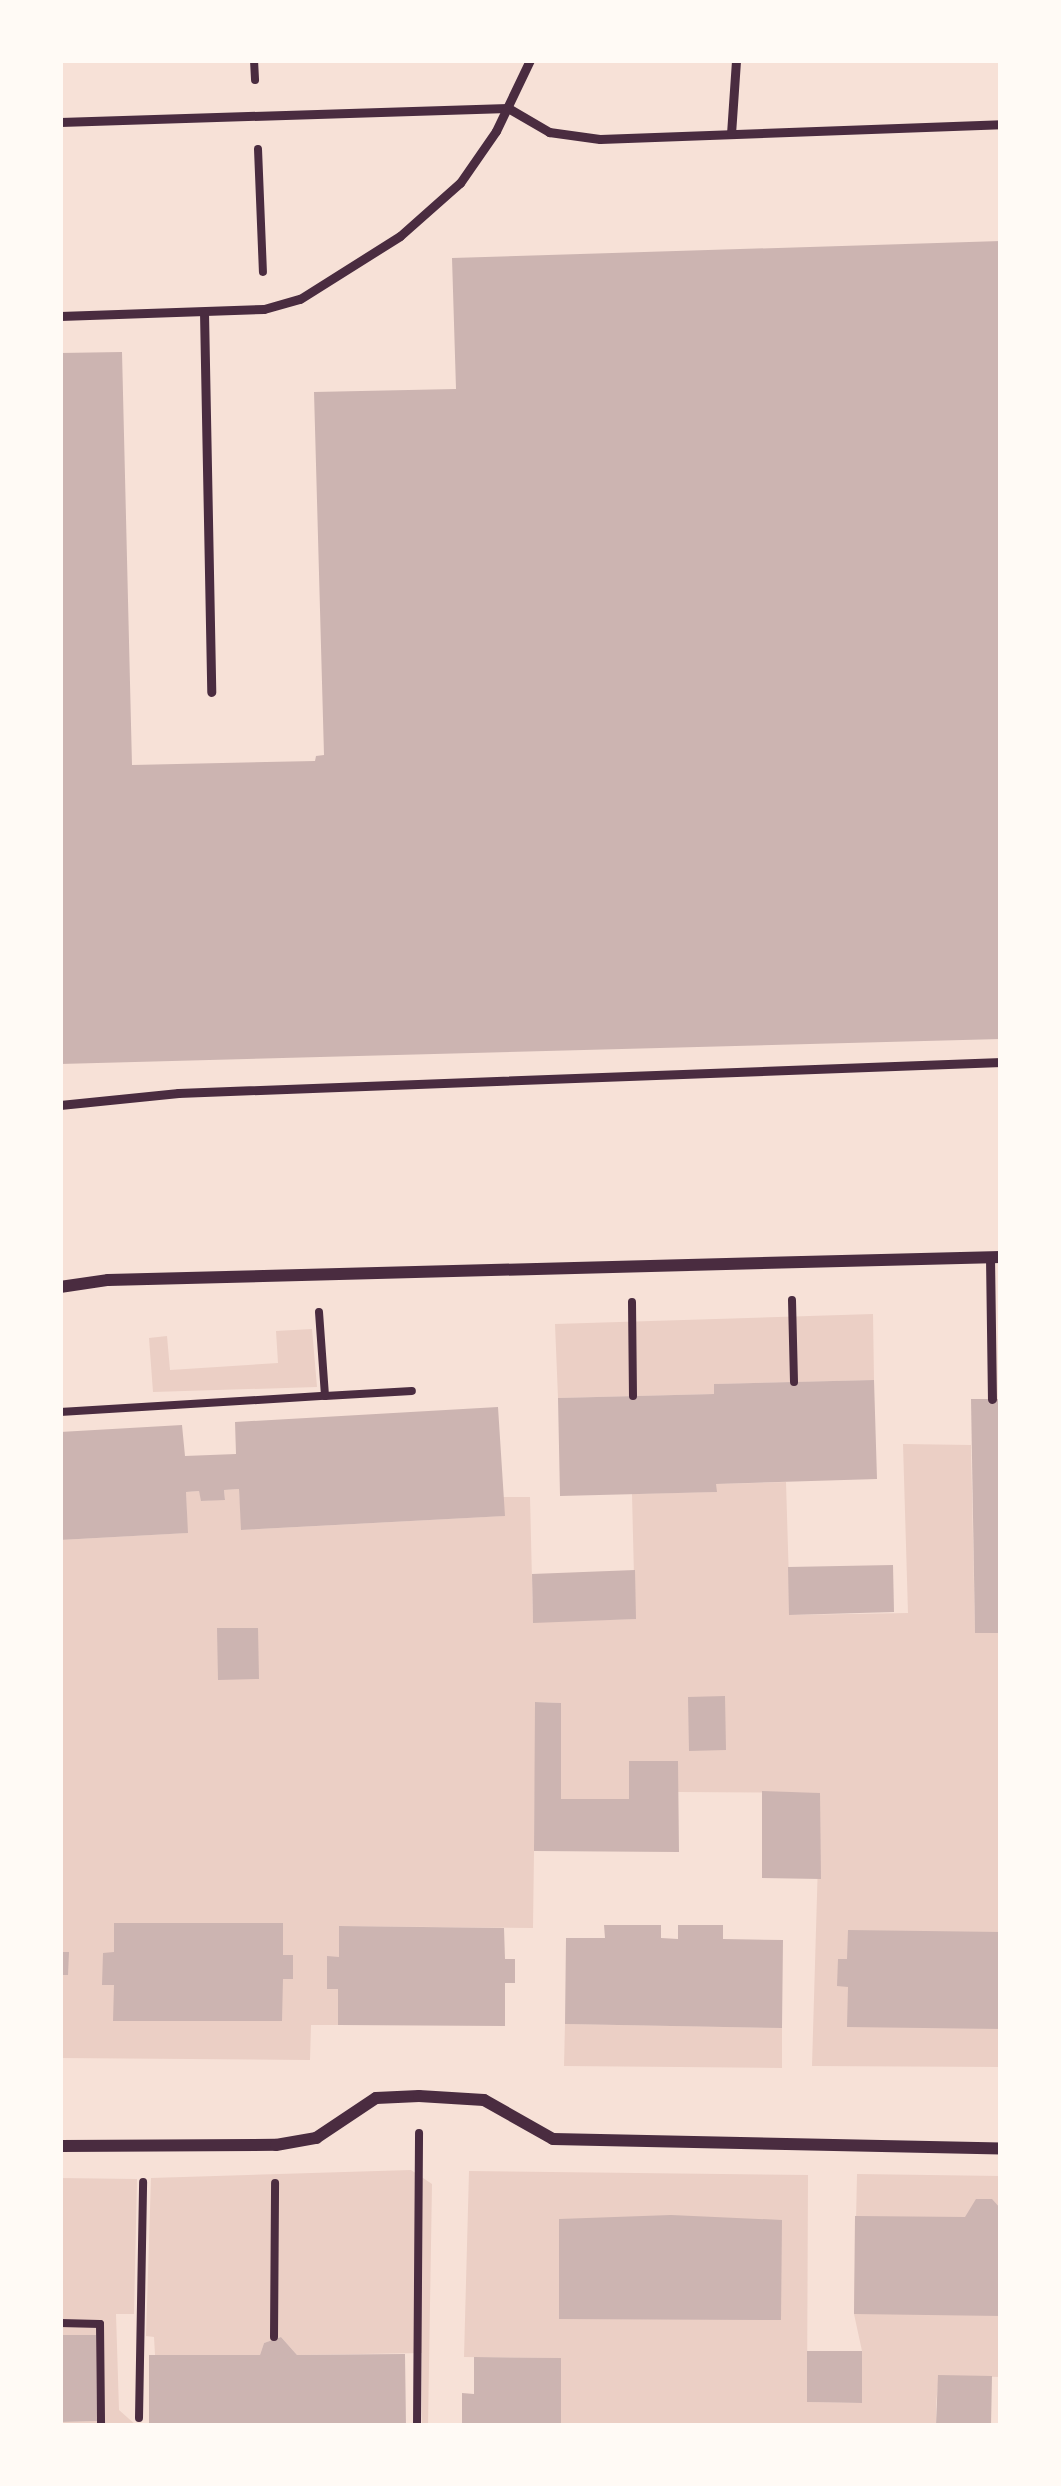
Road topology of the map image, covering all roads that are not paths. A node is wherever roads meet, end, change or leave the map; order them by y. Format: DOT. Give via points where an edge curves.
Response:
graph roads {
  1 [pos="530,60"];
  2 [pos="736,60"];
  3 [pos="508,108"];
  4 [pos="60,122"];
  5 [pos="1001,124"];
  6 [pos="731,134"];
  7 [pos="205,312"];
  8 [pos="60,316"];
  9 [pos="211,692"];
  10 [pos="1001,1062"];
  11 [pos="60,1106"];
  12 [pos="995,1257"];
  13 [pos="60,1287"];
  14 [pos="992,1399"];
  15 [pos="60,2146"];
  16 [pos="1001,2148"];
  1 -- 3 [label="lane"];
  2 -- 6 [label="lane"];
  3 -- 4 [label="lane"];
  3 -- 6 [label="lane" via="549,132 592,139"];
  3 -- 7 [label="lane" via="460,183 400,236 300,299"];
  5 -- 6 [label="lane"];
  7 -- 8 [label="lane"];
  7 -- 9 [label="lane"];
  10 -- 11 [label="lane" via="178,1093"];
  12 -- 13 [label="street"];
  12 -- 14 [label="lane"];
  15 -- 16 [label="street" via="275,2145 316,2138 376,2098 419,2096 484,2100 553,2139"];
}
